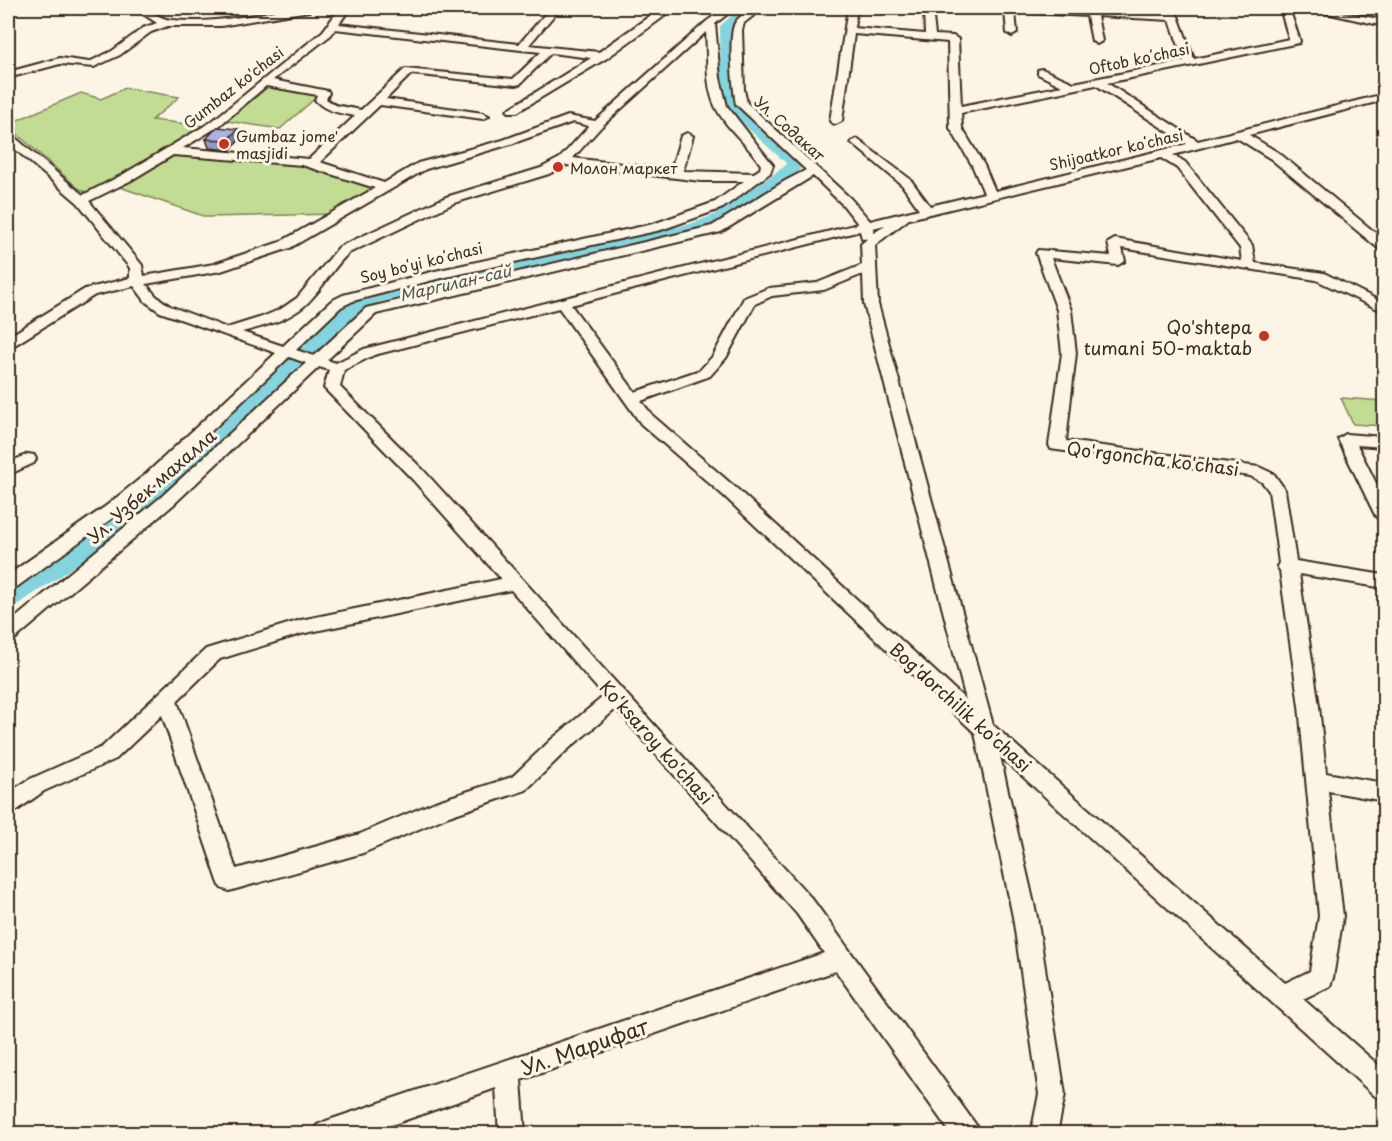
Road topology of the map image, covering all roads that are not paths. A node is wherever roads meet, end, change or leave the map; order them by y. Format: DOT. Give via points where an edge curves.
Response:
graph roads {
  1 [pos="139,8"];
  2 [pos="309,8"];
  3 [pos="345,8"];
  4 [pos="665,8"];
  5 [pos="731,8"];
  6 [pos="758,8"];
  7 [pos="852,8"];
  8 [pos="990,8"];
  9 [pos="1010,8"];
  10 [pos="1285,8"];
  11 [pos="1308,8"];
  12 [pos="1090,10"];
  13 [pos="929,11"];
  14 [pos="1173,12"];
  15 [pos="1351,12"];
  16 [pos="550,14"];
  17 [pos="167,23"];
  18 [pos="710,23"];
  19 [pos="1384,23"];
  20 [pos="334,26"];
  21 [pos="849,31"];
  22 [pos="1012,33"];
  23 [pos="930,36"];
  24 [pos="1098,41"];
  25 [pos="521,46"];
  26 [pos="549,50"];
  27 [pos="603,56"];
  28 [pos="1190,62"];
  29 [pos="1042,72"];
  30 [pos="8,75"];
  31 [pos="1097,81"];
  32 [pos="264,82"];
  33 [pos="1072,86"];
  34 [pos="1384,97"];
  35 [pos="378,101"];
  36 [pos="513,110"];
  37 [pos="954,111"];
  38 [pos="364,114"];
  39 [pos="483,116"];
  40 [pos="836,121"];
  41 [pos="597,125"];
  42 [pos="1238,134"];
  43 [pos="687,136"];
  44 [pos="8,137"];
  45 [pos="857,142"];
  46 [pos="1196,146"];
  47 [pos="173,151"];
  48 [pos="1163,154"];
  49 [pos="564,161"];
  50 [pos="312,164"];
  51 [pos="815,171"];
  52 [pos="676,174"];
  53 [pos="756,177"];
  54 [pos="384,187"];
  55 [pos="990,194"];
  56 [pos="82,200"];
  57 [pos="926,210"];
  58 [pos="905,216"];
  59 [pos="866,225"];
  60 [pos="1384,246"];
  61 [pos="869,254"];
  62 [pos="1249,266"];
  63 [pos="137,280"];
  64 [pos="563,304"];
  65 [pos="1384,308"];
  66 [pos="228,332"];
  67 [pos="8,343"];
  68 [pos="285,352"];
  69 [pos="315,363"];
  70 [pos="337,368"];
  71 [pos="631,399"];
  72 [pos="1384,442"];
  73 [pos="28,459"];
  74 [pos="8,470"];
  75 [pos="1384,514"];
  76 [pos="105,553"];
  77 [pos="1286,566"];
  78 [pos="1384,581"];
  79 [pos="515,583"];
  80 [pos="8,584"];
  81 [pos="8,620"];
  82 [pos="8,634"];
  83 [pos="617,697"];
  84 [pos="166,699"];
  85 [pos="984,729"];
  86 [pos="1316,780"];
  87 [pos="1384,792"];
  88 [pos="8,804"];
  89 [pos="841,958"];
  90 [pos="1283,996"];
  91 [pos="508,1071"];
  92 [pos="1384,1087"];
  93 [pos="326,1134"];
  94 [pos="512,1134"];
  95 [pos="968,1134"];
  96 [pos="1044,1134"];
  1 -- 17 [label="street"];
  2 -- 17 [label="street" via="235,20"];
  3 -- 20 [label="street, Gumbaz ko'chasi"];
  4 -- 27 [label="street"];
  5 -- 18 [label="street, Soy boʻyi koʻchasi"];
  6 -- 51 [label="street, Ул. Содакат" via="740,22 737,30 742,104"];
  7 -- 21 [label="street"];
  8 -- 9 [label="street"];
  9 -- 12 [label="street"];
  9 -- 22 [label="street"];
  10 -- 28 [label="street, Oftob koʻchasi" via="1295,41"];
  11 -- 15 [label="street"];
  12 -- 14 [label="street"];
  12 -- 24 [label="street"];
  13 -- 23 [label="street"];
  14 -- 28 [label="street"];
  15 -- 19 [label="street"];
  16 -- 25 [label="street"];
  17 -- 30 [label="street" via="147,30 116,53 90,65 60,61"];
  18 -- 41 [label="street, Soy boʻyi koʻchasi"];
  18 -- 53 [label="street" via="720,105 767,165"];
  20 -- 25 [label="street"];
  20 -- 32 [label="street, Gumbaz ko'chasi"];
  21 -- 23 [label="street"];
  21 -- 40 [label="street"];
  23 -- 37 [label="street" via="953,41"];
  25 -- 26 [label="street"];
  26 -- 27 [label="street"];
  26 -- 35 [label="street" via="516,82 413,70"];
  27 -- 36 [label="street"];
  28 -- 31 [label="street, Oftob koʻchasi"];
  29 -- 33 [label="street"];
  31 -- 33 [label="street, Oftob koʻchasi"];
  31 -- 46 [label="street"];
  32 -- 38 [label="street" via="324,93 320,100 326,105"];
  32 -- 47 [label="street, Gumbaz ko'chasi" via="215,124"];
  33 -- 37 [label="street, Oftob koʻchasi"];
  34 -- 42 [label="street, Shijoatkor koʻchasi"];
  35 -- 38 [label="street"];
  35 -- 39 [label="street"];
  37 -- 55 [label="street" via="956,128"];
  38 -- 50 [label="street"];
  41 -- 49 [label="street, Soy boʻyi koʻchasi"];
  41 -- 54 [label="street" via="572,118 507,142 422,166"];
  42 -- 46 [label="street, Shijoatkor koʻchasi"];
  42 -- 60 [label="street" via="1275,156"];
  43 -- 52 [label="street"];
  44 -- 56 [label="street"];
  45 -- 57 [label="street" via="906,182"];
  46 -- 48 [label="street, Shijoatkor koʻchasi"];
  47 -- 50 [label="street"];
  47 -- 56 [label="street, Gumbaz ko'chasi"];
  48 -- 55 [label="street, Shijoatkor koʻchasi"];
  48 -- 62 [label="street" via="1181,165 1247,248"];
  49 -- 52 [label="street"];
  49 -- 66 [label="street, Soy boʻyi koʻchasi" via="545,171 450,201 344,250 303,301 291,310"];
  50 -- 54 [label="street"];
  51 -- 59 [label="street, Ул. Содакат"];
  51 -- 69 [label="street, Ул. Узбек махалла" via="716,229 379,308 366,314"];
  52 -- 53 [label="street"];
  53 -- 68 [label="street, Soy boʻyi koʻchasi" via="719,205 656,227 435,274 348,298 336,304"];
  54 -- 63 [label="street" via="285,245 216,268"];
  55 -- 57 [label="street, Shijoatkor koʻchasi"];
  56 -- 63 [label="street" via="136,268"];
  57 -- 58 [label="street, Shijoatkor koʻchasi"];
  58 -- 59 [label="street"];
  58 -- 61 [label="street, Shijoatkor koʻchasi"];
  59 -- 61 [label="street"];
  59 -- 64 [label="street"];
  61 -- 71 [label="street, Shijoatkor koʻchasi" via="819,287 769,292 749,301 719,358 705,373"];
  61 -- 85 [label="street" via="871,304"];
  62 -- 65 [label="street, Qo'rgoncha ko'chasi" via="1319,276"];
  62 -- 77 [label="street, Qo'rgoncha ko'chasi" via="1115,243 1118,261 1043,253 1064,310 1069,353 1057,445 1224,465 1268,477 1277,490"];
  63 -- 66 [label="street" via="151,299 165,309"];
  63 -- 67 [label="street" via="90,292"];
  64 -- 70 [label="street" via="369,352"];
  64 -- 71 [label="street, Bog'dorchilik ko'chasi"];
  66 -- 68 [label="street"];
  68 -- 69 [label="street"];
  68 -- 80 [label="street, Soy boʻyi koʻchasi" via="153,477"];
  69 -- 70 [label="street"];
  69 -- 76 [label="street, Ул. Узбек махалла" via="168,501"];
  70 -- 79 [label="street, Ko'ksaroy ko'chasi" via="332,388 419,476"];
  71 -- 85 [label="street, Bog'dorchilik ko'chasi" via="647,420 730,492"];
  72 -- 75 [label="street" via="1346,439"];
  73 -- 74 [label="street"];
  76 -- 81 [label="street"];
  76 -- 82 [label="street, Ул. Узбек махалла"];
  77 -- 78 [label="street"];
  77 -- 86 [label="street, Qo'rgoncha ko'chasi" via="1309,706"];
  79 -- 83 [label="street, Ko'ksaroy ko'chasi"];
  79 -- 84 [label="street" via="301,627 213,654"];
  83 -- 84 [label="street" via="519,784 443,809 363,843 229,881"];
  83 -- 89 [label="street, Ko'ksaroy ko'chasi" via="805,907"];
  84 -- 88 [label="street" via="109,753 37,785"];
  85 -- 90 [label="street, Bog'dorchilik ko'chasi"];
  85 -- 96 [label="street" via="1025,917 1052,1094"];
  86 -- 87 [label="street"];
  86 -- 90 [label="street, Qo'rgoncha ko'chasi" via="1331,916 1321,978"];
  89 -- 91 [label="street, Ул. Марифат"];
  89 -- 95 [label="street, Ko'ksaroy ko'chasi"];
  90 -- 92 [label="street, Bog'dorchilik ko'chasi"];
  91 -- 93 [label="street, Ул. Марифат"];
  91 -- 94 [label="street"];
}
